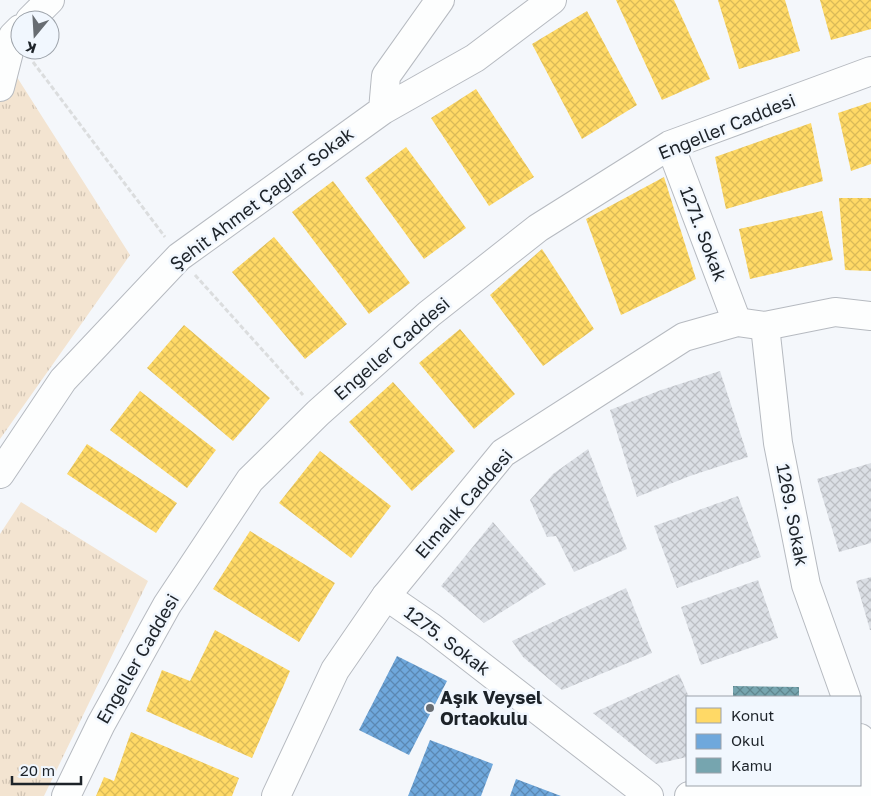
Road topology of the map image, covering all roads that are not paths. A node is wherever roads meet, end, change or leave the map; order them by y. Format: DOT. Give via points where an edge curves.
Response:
graph roads {
  1 [pos="50,0"];
  2 [pos="440,0"];
  3 [pos="552,0"];
  4 [pos="38,10"];
  5 [pos="10,50"];
  6 [pos="871,71"];
  7 [pos="0,87"];
  8 [pos="384,110"];
  9 [pos="670,146"];
  10 [pos="871,316"];
  11 [pos="737,322"];
  12 [pos="765,326"];
  13 [pos="0,474"];
  14 [pos="386,596"];
  15 [pos="846,696"];
  16 [pos="861,741"];
  17 [pos="871,770"];
  18 [pos="871,786"];
  19 [pos="66,796"];
  20 [pos="276,796"];
  21 [pos="649,796"];
  22 [pos="689,796"];
  1 -- 4 [label="street"];
  2 -- 8 [label="street" via="386,76"];
  3 -- 8 [label="street, Şehit Ahmet Çağlar Sokak" via="475,58"];
  5 -- 7 [label="street"];
  6 -- 9 [label="street, Engeller Caddesi"];
  8 -- 13 [label="street, Şehit Ahmet Çağlar Sokak" via="179,256 64,380"];
  9 -- 11 [label="street, 1271. Sokak"];
  9 -- 19 [label="street, Engeller Caddesi" via="538,228 429,314 318,413 250,480 167,606 101,724"];
  10 -- 12 [label="street, Elmalık Caddesi" via="835,312"];
  11 -- 12 [label="street, Elmalık Caddesi"];
  11 -- 14 [label="street, Elmalık Caddesi" via="684,337 503,453"];
  12 -- 15 [label="street, 1269. Sokak" via="778,443 806,585"];
  14 -- 20 [label="street, Elmalık Caddesi" via="335,670"];
  14 -- 21 [label="street, 1275. Sokak"];
  16 -- 17 [label="street"];
  18 -- 22 [label="street"];
}
